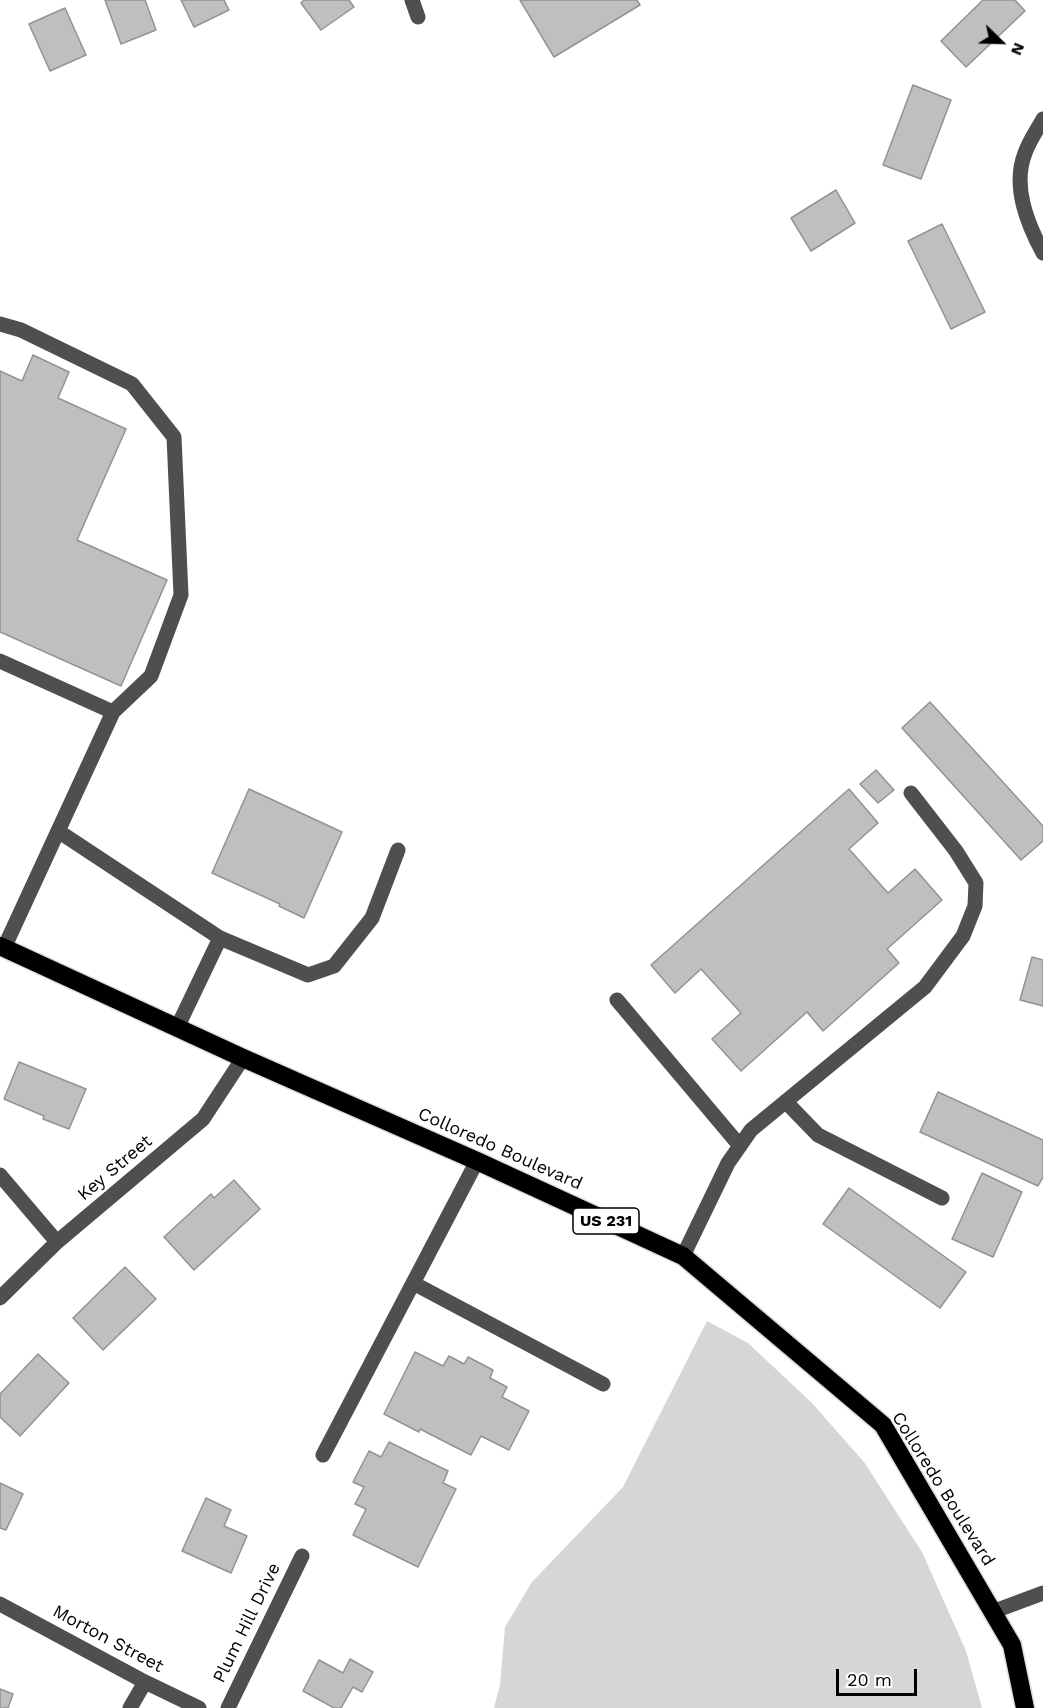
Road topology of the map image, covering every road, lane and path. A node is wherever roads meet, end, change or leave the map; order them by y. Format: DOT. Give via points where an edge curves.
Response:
graph roads {
  1 [pos="412,0"];
  2 [pos="417,17"];
  3 [pos="1043,119"];
  4 [pos="1043,253"];
  5 [pos="0,324"];
  6 [pos="0,661"];
  7 [pos="113,712"];
  8 [pos="911,793"];
  9 [pos="58,831"];
  10 [pos="398,850"];
  11 [pos="220,938"];
  12 [pos="2,947"];
  13 [pos="617,1000"];
  14 [pos="177,1028"];
  15 [pos="243,1058"];
  16 [pos="786,1102"];
  17 [pos="740,1146"];
  18 [pos="477,1161"];
  19 [pos="0,1175"];
  20 [pos="942,1198"];
  21 [pos="57,1242"];
  22 [pos="683,1256"];
  23 [pos="413,1283"];
  24 [pos="0,1298"];
  25 [pos="603,1383"];
  26 [pos="323,1455"];
  27 [pos="302,1556"];
  28 [pos="1043,1593"];
  29 [pos="0,1604"];
  30 [pos="992,1612"];
  31 [pos="145,1682"];
  32 [pos="130,1708"];
  33 [pos="199,1708"];
  34 [pos="228,1708"];
  35 [pos="1025,1708"];
  1 -- 2 [label="street"];
  3 -- 4 [label="street" via="1024,154 1019,191 1031,231"];
  5 -- 7 [label="street" via="21,330 132,384 174,436 181,595 152,676"];
  6 -- 7 [label="street"];
  7 -- 9 [label="street"];
  8 -- 16 [label="street" via="956,851 975,884 975,906 963,936 925,987"];
  9 -- 11 [label="street"];
  9 -- 12 [label="street"];
  10 -- 11 [label="street" via="372,918 334,966 308,975"];
  11 -- 14 [label="street"];
  12 -- 14 [label="highway, Colloredo Boulevard / US 231"];
  13 -- 17 [label="street"];
  14 -- 15 [label="highway, Colloredo Boulevard / US 231"];
  15 -- 18 [label="highway, Colloredo Boulevard / US 231"];
  15 -- 21 [label="street, Key Street" via="203,1119"];
  16 -- 17 [label="street" via="751,1130"];
  16 -- 20 [label="street" via="818,1135"];
  17 -- 22 [label="street"];
  18 -- 22 [label="highway, Colloredo Boulevard / US 231"];
  18 -- 23 [label="street"];
  19 -- 21 [label="street"];
  21 -- 24 [label="street, Key Street"];
  22 -- 30 [label="highway, Colloredo Boulevard / US 231" via="883,1425"];
  23 -- 25 [label="street"];
  23 -- 26 [label="street"];
  27 -- 34 [label="street, Plum Hill Drive"];
  28 -- 30 [label="street"];
  29 -- 31 [label="street, Morton Street"];
  30 -- 35 [label="highway, Colloredo Boulevard / US 231" via="1012,1645"];
  31 -- 32 [label="street"];
  31 -- 33 [label="street, Morton Street"];
}
